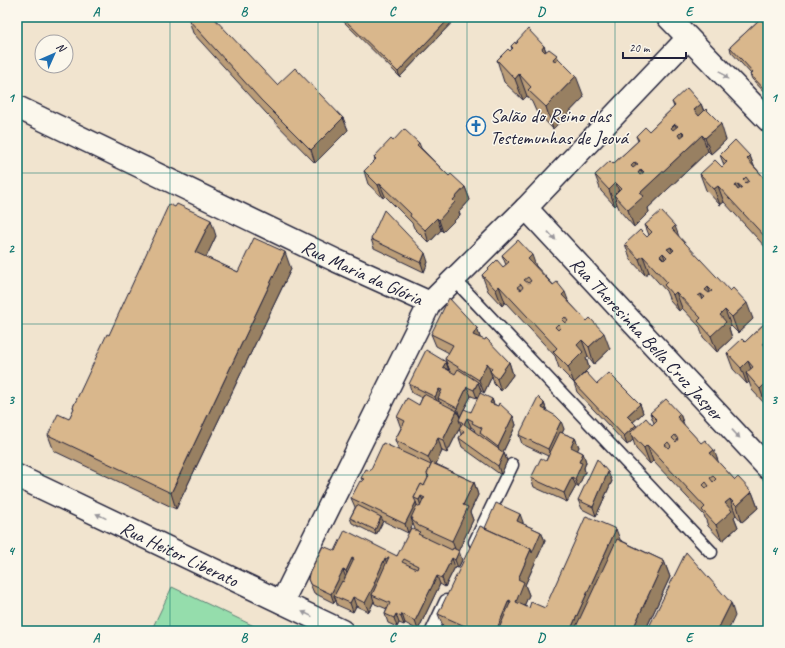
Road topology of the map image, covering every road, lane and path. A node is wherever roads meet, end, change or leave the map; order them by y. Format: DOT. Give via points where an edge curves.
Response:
graph roads {
  1 [pos="668,17"];
  2 [pos="688,38"];
  3 [pos="17,107"];
  4 [pos="768,120"];
  5 [pos="526,208"];
  6 [pos="454,279"];
  7 [pos="430,303"];
  8 [pos="512,465"];
  9 [pos="768,468"];
  10 [pos="17,476"];
  11 [pos="470,552"];
  12 [pos="712,552"];
  13 [pos="453,588"];
  14 [pos="282,602"];
  15 [pos="342,631"];
  16 [pos="432,631"];
  1 -- 2 [label="street"];
  2 -- 4 [label="street, one-way"];
  2 -- 5 [label="street"];
  3 -- 7 [label="street, Rua Maria da Glória"];
  5 -- 6 [label="street"];
  5 -- 9 [label="street, Rua Theresinha Bella Cruz Jasper, one-way"];
  6 -- 7 [label="street"];
  6 -- 12 [label="lane"];
  7 -- 14 [label="street, Rua Maria da Glória"];
  8 -- 11 [label="lane"];
  14 -- 10 [label="street, Rua Heitor Liberato, one-way"];
  13 -- 16 [label="lane"];
  15 -- 14 [label="street, Rua Heitor Liberato, one-way"];
}
